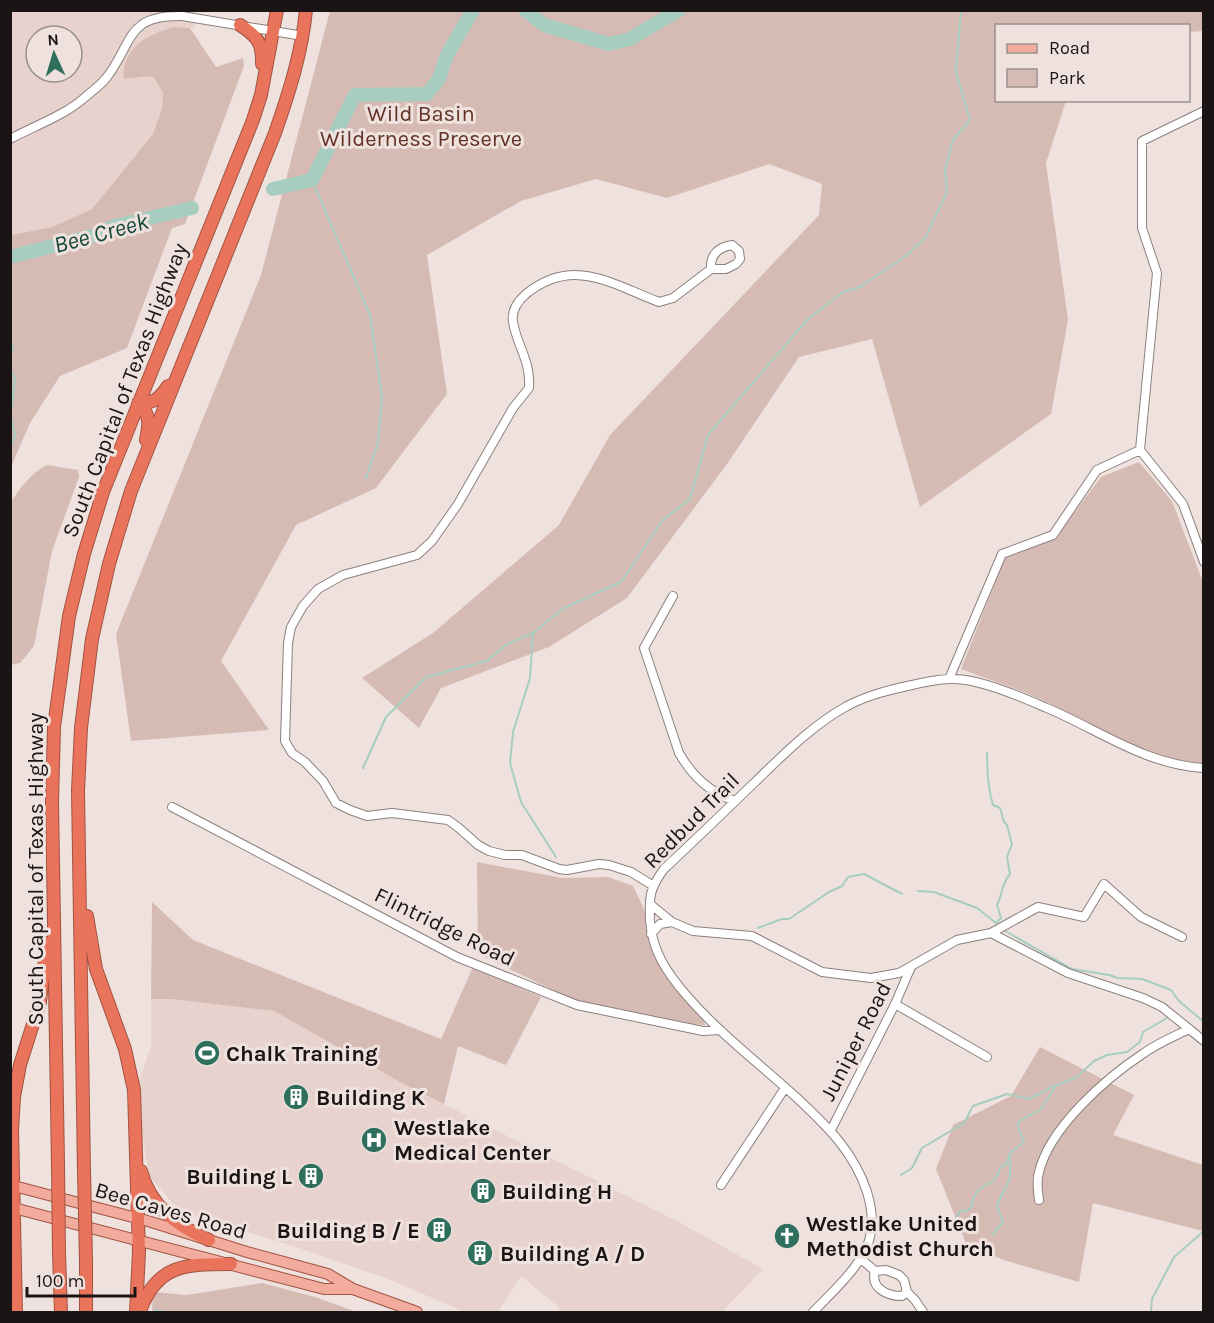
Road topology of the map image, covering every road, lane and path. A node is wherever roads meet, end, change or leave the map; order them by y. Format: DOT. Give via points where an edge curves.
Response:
graph roads {
  1 [pos="277,10"];
  2 [pos="306,10"];
  3 [pos="240,25"];
  4 [pos="273,31"];
  5 [pos="303,36"];
  6 [pos="261,95"];
  7 [pos="1203,111"];
  8 [pos="10,139"];
  9 [pos="711,268"];
  10 [pos="181,367"];
  11 [pos="138,403"];
  12 [pos="1140,450"];
  13 [pos="136,479"];
  14 [pos="1203,562"];
  15 [pos="673,596"];
  16 [pos="949,679"];
  17 [pos="1203,768"];
  18 [pos="735,801"];
  19 [pos="172,807"];
  20 [pos="78,817"];
  21 [pos="53,852"];
  22 [pos="652,885"];
  23 [pos="650,904"];
  24 [pos="672,922"];
  25 [pos="991,933"];
  26 [pos="651,934"];
  27 [pos="1182,937"];
  28 [pos="911,967"];
  29 [pos="895,1004"];
  30 [pos="719,1029"];
  31 [pos="1190,1029"];
  32 [pos="1203,1041"];
  33 [pos="987,1057"];
  34 [pos="785,1088"];
  35 [pos="12,1110"];
  36 [pos="831,1130"];
  37 [pos="137,1153"];
  38 [pos="721,1185"];
  39 [pos="12,1186"];
  40 [pos="1039,1200"];
  41 [pos="12,1207"];
  42 [pos="138,1218"];
  43 [pos="138,1240"];
  44 [pos="208,1240"];
  45 [pos="861,1259"];
  46 [pos="10,1261"];
  47 [pos="231,1264"];
  48 [pos="875,1271"];
  49 [pos="353,1288"];
  50 [pos="15,1290"];
  51 [pos="907,1292"];
  52 [pos="16,1312"];
  53 [pos="61,1312"];
  54 [pos="86,1312"];
  55 [pos="138,1312"];
  56 [pos="417,1312"];
  57 [pos="813,1312"];
  58 [pos="923,1312"];
  1 -- 4 [label="highway, South Capital of Texas Highway"];
  2 -- 5 [label="highway, South Capital of Texas Highway"];
  3 -- 4 [label="street"];
  3 -- 6 [label="highway" via="255,34 261,44"];
  3 -- 8 [label="street" via="166,15 150,20 133,32 105,79 81,101"];
  4 -- 5 [label="street"];
  4 -- 6 [label="highway, South Capital of Texas Highway"];
  5 -- 10 [label="highway, South Capital of Texas Highway" via="275,133"];
  6 -- 11 [label="highway, South Capital of Texas Highway"];
  7 -- 12 [label="street" via="1142,141 1142,228 1157,273"];
  9 -- 22 [label="street" via="673,298 659,302 593,277 553,277 522,298 514,309 513,321 528,364 529,388 513,408 445,525 417,555 343,575 318,590 291,627 288,643 285,741 292,753 323,781 336,803 368,816 392,813 448,820 489,851 522,855 567,870 609,865"];
  10 -- 11 [label="highway" via="158,400"];
  10 -- 13 [label="highway, South Capital of Texas Highway"];
  11 -- 13 [label="highway" via="146,411 148,422"];
  11 -- 21 [label="highway, South Capital of Texas Highway" via="97,510 67,628 54,740"];
  12 -- 14 [label="street" via="1183,504"];
  12 -- 16 [label="street" via="1097,470 1053,535 1002,554"];
  13 -- 20 [label="highway, South Capital of Texas Highway" via="112,551 92,639 80,741"];
  15 -- 18 [label="street" via="644,648 688,769 712,791"];
  16 -- 17 [label="street, Redbud Trail" via="1005,691 1146,755"];
  16 -- 18 [label="street, Redbud Trail" via="888,690 846,707 794,745"];
  18 -- 22 [label="street, Redbud Trail"];
  19 -- 30 [label="street, Flintridge Road" via="457,957 555,997 703,1031"];
  20 -- 37 [label="highway" via="91,949 130,1070"];
  20 -- 54 [label="highway, South Capital of Texas Highway, bridge"];
  21 -- 35 [label="highway" via="42,991 20,1065"];
  21 -- 53 [label="highway, South Capital of Texas Highway, bridge"];
  22 -- 23 [label="street, Redbud Trail"];
  23 -- 24 [label="street"];
  23 -- 26 [label="street, Redbud Trail"];
  24 -- 26 [label="street" via="660,924"];
  24 -- 28 [label="street" via="693,931 752,936 822,972 871,978"];
  25 -- 27 [label="street" via="1038,908 1084,917 1104,884 1141,917"];
  25 -- 28 [label="street" via="957,940"];
  25 -- 31 [label="street" via="1068,973 1162,1007"];
  26 -- 30 [label="street, Redbud Trail" via="668,971"];
  28 -- 29 [label="street, Juniper Road"];
  29 -- 33 [label="street"];
  29 -- 36 [label="street, Juniper Road"];
  30 -- 34 [label="street, Redbud Trail"];
  31 -- 32 [label="street"];
  31 -- 40 [label="street" via="1145,1052 1079,1106 1047,1150 1038,1173"];
  34 -- 36 [label="street, Redbud Trail"];
  34 -- 38 [label="street"];
  35 -- 39 [label="highway"];
  36 -- 45 [label="street, Redbud Trail" via="853,1160 870,1201 871,1232"];
  37 -- 42 [label="highway"];
  37 -- 44 [label="highway" via="146,1187 156,1204 182,1226"];
  39 -- 41 [label="highway"];
  39 -- 42 [label="main road, Bee Caves Road"];
  41 -- 43 [label="main road, Bee Caves Road"];
  41 -- 50 [label="highway"];
  42 -- 43 [label="highway"];
  42 -- 44 [label="main road, Bee Caves Road"];
  43 -- 47 [label="main road, Bee Caves Road"];
  43 -- 55 [label="highway"];
  44 -- 49 [label="main road, Bee Caves Road" via="328,1274"];
  45 -- 48 [label="street"];
  45 -- 57 [label="street, Redbud Trail"];
  46 -- 50 [label="highway"];
  47 -- 49 [label="main road, Bee Caves Road" via="324,1289"];
  47 -- 55 [label="highway" via="190,1264 172,1270 150,1289"];
  48 -- 51 [label="street" via="899,1275"];
  48 -- 51 [label="street" via="874,1282 888,1294 902,1296"];
  49 -- 56 [label="main road, Bee Caves Road"];
  50 -- 52 [label="highway"];
  51 -- 58 [label="street"];
}
